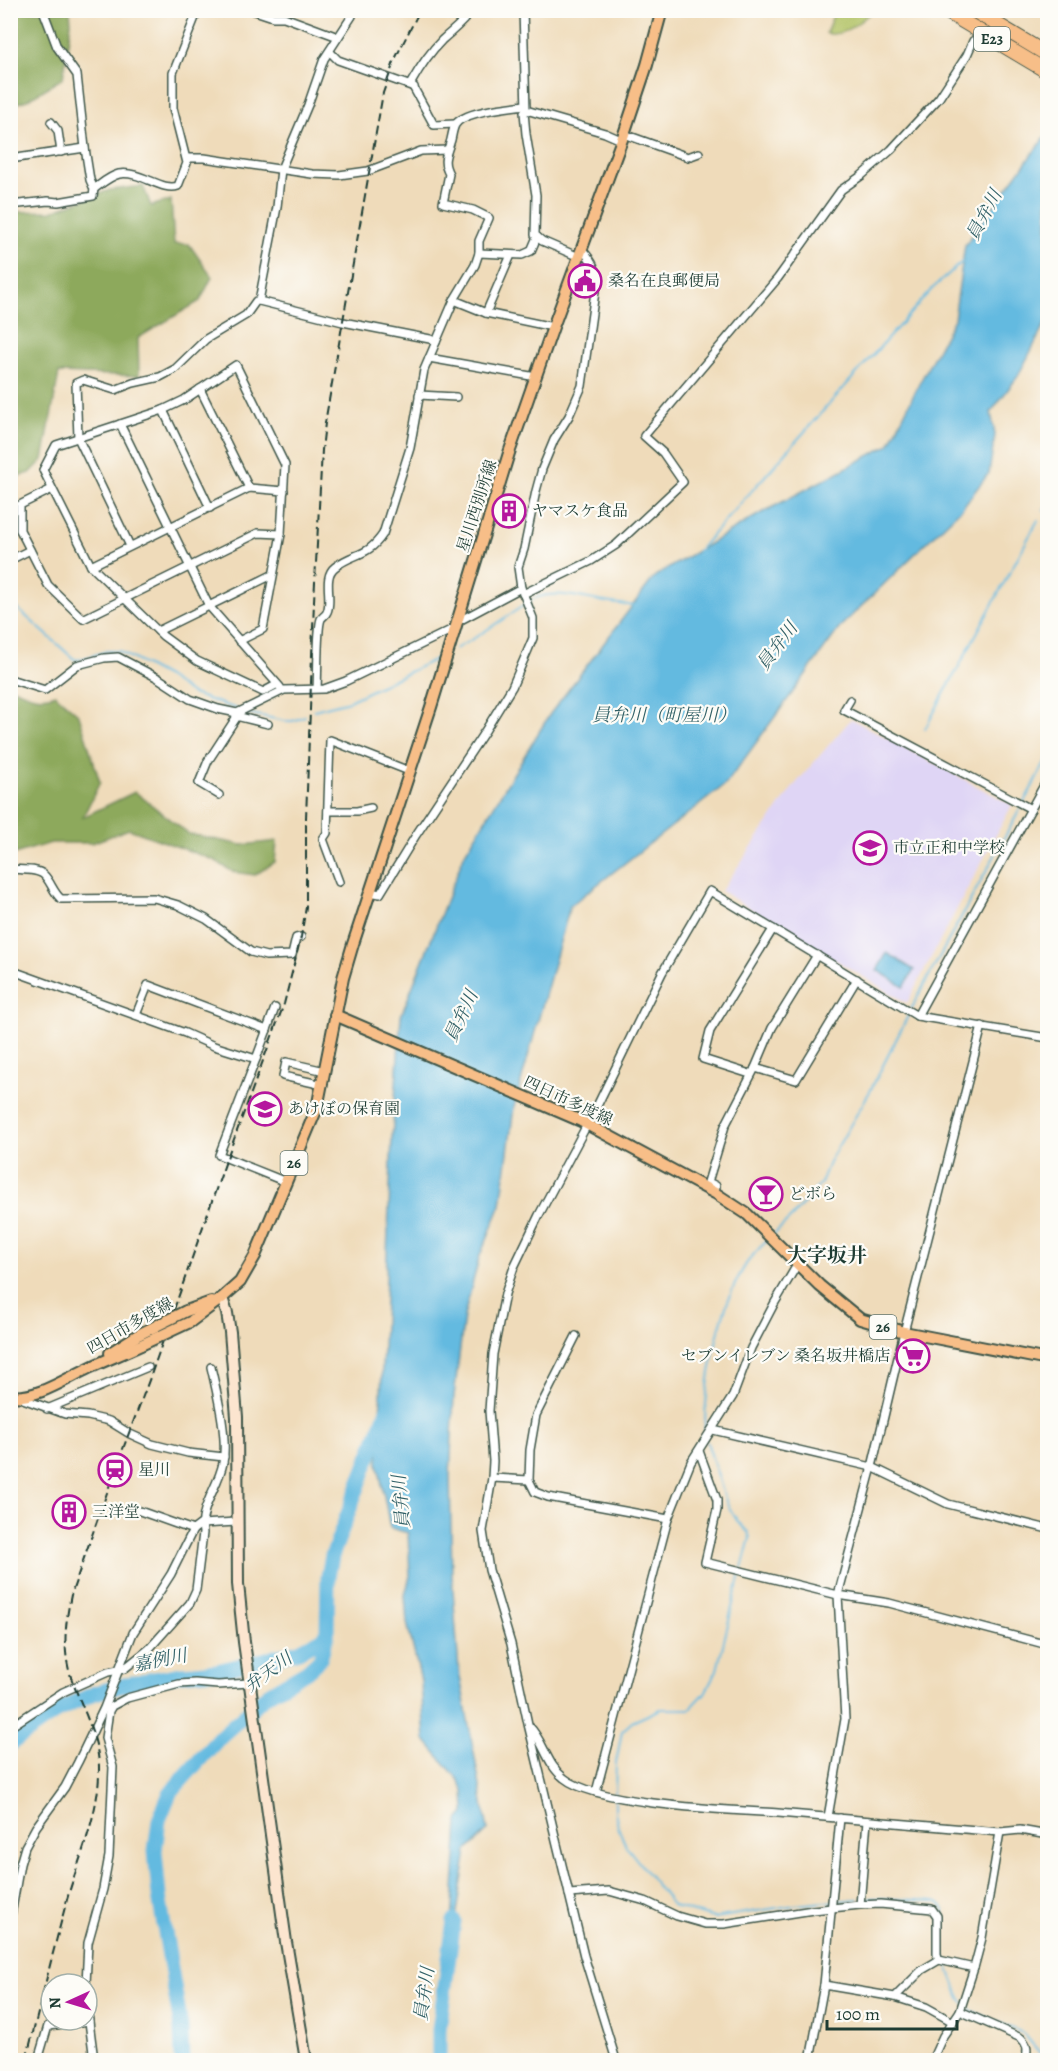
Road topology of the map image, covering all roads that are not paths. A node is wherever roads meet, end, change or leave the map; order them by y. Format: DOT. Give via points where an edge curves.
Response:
graph roads {
  1 [pos="42,10"];
  2 [pos="198,10"];
  3 [pos="252,10"];
  4 [pos="354,10"];
  5 [pos="472,10"];
  6 [pos="523,10"];
  7 [pos="662,10"];
  8 [pos="944,10"];
  9 [pos="973,10"];
  10 [pos="338,37"];
  11 [pos="973,41"];
  12 [pos="330,52"];
  13 [pos="1046,62"];
  14 [pos="414,87"];
  15 [pos="526,107"];
  16 [pos="51,122"];
  17 [pos="455,124"];
  18 [pos="622,137"];
  19 [pos="85,148"];
  20 [pos="447,150"];
  21 [pos="61,152"];
  22 [pos="699,153"];
  23 [pos="187,158"];
  24 [pos="10,159"];
  25 [pos="281,169"];
  26 [pos="94,189"];
  27 [pos="10,205"];
  28 [pos="537,237"];
  29 [pos="479,253"];
  30 [pos="580,254"];
  31 [pos="511,255"];
  32 [pos="259,300"];
  33 [pos="454,300"];
  34 [pos="486,313"];
  35 [pos="552,327"];
  36 [pos="436,342"];
  37 [pos="429,358"];
  38 [pos="536,377"];
  39 [pos="200,389"];
  40 [pos="419,395"];
  41 [pos="456,397"];
  42 [pos="163,410"];
  43 [pos="120,424"];
  44 [pos="78,438"];
  45 [pos="249,488"];
  46 [pos="52,489"];
  47 [pos="284,491"];
  48 [pos="210,507"];
  49 [pos="170,527"];
  50 [pos="281,534"];
  51 [pos="130,546"];
  52 [pos="30,550"];
  53 [pos="10,560"];
  54 [pos="91,566"];
  55 [pos="189,566"];
  56 [pos="272,575"];
  57 [pos="524,597"];
  58 [pos="123,599"];
  59 [pos="210,606"];
  60 [pos="455,625"];
  61 [pos="158,631"];
  62 [pos="239,641"];
  63 [pos="10,679"];
  64 [pos="276,686"];
  65 [pos="317,688"];
  66 [pos="284,690"];
  67 [pos="850,700"];
  68 [pos="236,714"];
  69 [pos="268,724"];
  70 [pos="409,771"];
  71 [pos="1047,778"];
  72 [pos="219,795"];
  73 [pos="371,808"];
  74 [pos="1028,808"];
  75 [pos="328,811"];
  76 [pos="10,869"];
  77 [pos="339,882"];
  78 [pos="370,892"];
  79 [pos="773,929"];
  80 [pos="301,937"];
  81 [pos="817,955"];
  82 [pos="10,969"];
  83 [pos="857,979"];
  84 [pos="275,1008"];
  85 [pos="136,1015"];
  86 [pos="916,1015"];
  87 [pos="339,1016"];
  88 [pos="982,1026"];
  89 [pos="267,1030"];
  90 [pos="1047,1038"];
  91 [pos="256,1059"];
  92 [pos="325,1071"];
  93 [pos="753,1071"];
  94 [pos="322,1085"];
  95 [pos="584,1123"];
  96 [pos="286,1182"];
  97 [pos="715,1193"];
  98 [pos="797,1265"];
  99 [pos="222,1298"];
  100 [pos="903,1332"];
  101 [pos="576,1336"];
  102 [pos="140,1340"];
  103 [pos="1047,1360"];
  104 [pos="148,1367"];
  105 [pos="212,1367"];
  106 [pos="13,1399"];
  107 [pos="47,1409"];
  108 [pos="711,1432"];
  109 [pos="701,1448"];
  110 [pos="224,1457"];
  111 [pos="872,1467"];
  112 [pos="492,1478"];
  113 [pos="529,1480"];
  114 [pos="137,1510"];
  115 [pos="668,1519"];
  116 [pos="237,1522"];
  117 [pos="201,1524"];
  118 [pos="1047,1529"];
  119 [pos="193,1530"];
  120 [pos="838,1595"];
  121 [pos="1047,1645"];
  122 [pos="118,1673"];
  123 [pos="249,1683"];
  124 [pos="106,1710"];
  125 [pos="528,1724"];
  126 [pos="10,1727"];
  127 [pos="596,1792"];
  128 [pos="828,1817"];
  129 [pos="840,1818"];
  130 [pos="867,1821"];
  131 [pos="1000,1832"];
  132 [pos="1047,1835"];
  133 [pos="569,1894"];
  134 [pos="860,1901"];
  135 [pos="832,1907"];
  136 [pos="10,1921"];
  137 [pos="943,1961"];
  138 [pos="974,1968"];
  139 [pos="87,1972"];
  140 [pos="824,1985"];
  141 [pos="895,1997"];
  142 [pos="962,2005"];
  143 [pos="953,2022"];
  144 [pos="46,2032"];
  145 [pos="90,2032"];
  146 [pos="38,2061"];
  147 [pos="94,2061"];
  148 [pos="306,2061"];
  149 [pos="616,2061"];
  150 [pos="810,2061"];
  151 [pos="932,2061"];
  152 [pos="1026,2061"];
  1 -- 19 [label="street" via="57,47 77,75"];
  2 -- 23 [label="street" via="172,84 173,108"];
  3 -- 10 [label="street"];
  4 -- 10 [label="street"];
  5 -- 14 [label="street" via="464,23 425,59 411,83"];
  6 -- 15 [label="street"];
  7 -- 18 [label="main road, 星川西別所線"];
  8 -- 13 [label="highway, E23"];
  9 -- 13 [label="highway, E23"];
  10 -- 12 [label="street"];
  11 -- 57 [label="street" via="939,98 891,150 841,189 778,278 644,435 663,453 683,482 616,545"];
  12 -- 14 [label="street" via="338,60"];
  12 -- 25 [label="street"];
  14 -- 17 [label="street" via="434,125"];
  15 -- 17 [label="street" via="488,111"];
  15 -- 18 [label="street"];
  15 -- 28 [label="street"];
  16 -- 21 [label="street" via="58,131"];
  17 -- 20 [label="street"];
  18 -- 22 [label="street" via="688,157"];
  18 -- 30 [label="main road, 星川西別所線"];
  19 -- 21 [label="street"];
  19 -- 26 [label="street"];
  20 -- 25 [label="street" via="421,151 356,174 320,175"];
  20 -- 29 [label="street" via="445,165 449,174 443,203 489,218 479,241"];
  21 -- 24 [label="street"];
  23 -- 25 [label="street"];
  23 -- 26 [label="street" via="181,181 173,188 136,175 120,174"];
  25 -- 32 [label="street"];
  26 -- 27 [label="street" via="93,196"];
  28 -- 30 [label="street"];
  28 -- 31 [label="street" via="531,251"];
  29 -- 31 [label="street"];
  29 -- 33 [label="street"];
  30 -- 35 [label="main road, 星川西別所線"];
  30 -- 57 [label="street" via="586,254 597,277 585,375 569,416 554,440 536,491 518,567"];
  31 -- 34 [label="street"];
  32 -- 36 [label="street"];
  32 -- 44 [label="street" via="241,320 206,339 175,369 160,377 115,390 78,381"];
  33 -- 34 [label="street"];
  33 -- 36 [label="street"];
  34 -- 35 [label="street"];
  35 -- 38 [label="main road, 星川西別所線"];
  36 -- 37 [label="street"];
  37 -- 38 [label="street"];
  37 -- 40 [label="street"];
  38 -- 60 [label="main road, 星川西別所線"];
  39 -- 42 [label="street"];
  39 -- 45 [label="street"];
  39 -- 47 [label="street" via="236,365 285,465"];
  40 -- 41 [label="street"];
  40 -- 65 [label="street" via="410,448 383,534 376,545 337,566 329,576 327,612 320,621"];
  42 -- 43 [label="street"];
  42 -- 48 [label="street"];
  43 -- 44 [label="street"];
  43 -- 49 [label="street"];
  44 -- 46 [label="street" via="56,446 44,470"];
  44 -- 51 [label="street"];
  45 -- 47 [label="street"];
  45 -- 48 [label="street"];
  46 -- 52 [label="street" via="20,505 20,530"];
  46 -- 54 [label="street"];
  47 -- 50 [label="street"];
  48 -- 49 [label="street"];
  49 -- 51 [label="street"];
  49 -- 55 [label="street"];
  50 -- 55 [label="street" via="258,533"];
  50 -- 56 [label="street"];
  51 -- 54 [label="street"];
  52 -- 53 [label="street"];
  52 -- 58 [label="street" via="48,585 83,618"];
  54 -- 58 [label="street"];
  55 -- 58 [label="street"];
  55 -- 59 [label="street"];
  56 -- 59 [label="street"];
  56 -- 62 [label="street" via="263,629"];
  57 -- 60 [label="street"];
  57 -- 78 [label="street" via="533,618 532,638 512,687 380,894"];
  58 -- 61 [label="street"];
  59 -- 61 [label="street"];
  59 -- 62 [label="street"];
  60 -- 65 [label="street" via="345,681"];
  60 -- 70 [label="main road, 星川西別所線"];
  61 -- 64 [label="street" via="197,661 263,692"];
  62 -- 64 [label="street"];
  63 -- 68 [label="street" via="45,690 77,665 118,657 190,699"];
  64 -- 66 [label="street"];
  65 -- 66 [label="street"];
  66 -- 68 [label="street"];
  67 -- 74 [label="street" via="844,710"];
  68 -- 69 [label="street"];
  68 -- 72 [label="street" via="199,783"];
  70 -- 75 [label="street" via="330,740"];
  70 -- 78 [label="main road, 星川西別所線"];
  71 -- 74 [label="street"];
  73 -- 75 [label="street"];
  74 -- 86 [label="street"];
  75 -- 77 [label="street" via="323,839"];
  76 -- 80 [label="street" via="43,874 61,899 154,898 178,905 206,919 251,952 266,956 292,955 296,938"];
  78 -- 87 [label="main road, 星川西別所線" via="343,978"];
  79 -- 81 [label="street"];
  79 -- 93 [label="street" via="710,1031 703,1059"];
  79 -- 95 [label="street" via="710,891"];
  81 -- 83 [label="street"];
  81 -- 93 [label="street" via="772,1028"];
  82 -- 85 [label="street"];
  83 -- 86 [label="street"];
  83 -- 93 [label="street" via="796,1080"];
  84 -- 89 [label="street"];
  85 -- 89 [label="street" via="148,985"];
  85 -- 91 [label="street"];
  86 -- 88 [label="street"];
  87 -- 92 [label="main road, 四日市多度線 / 26"];
  87 -- 95 [label="main road, 四日市多度線 / 26"];
  88 -- 90 [label="street"];
  88 -- 100 [label="street"];
  89 -- 91 [label="street"];
  91 -- 96 [label="street" via="219,1155"];
  92 -- 94 [label="main road, 四日市多度線 / 26"];
  92 -- 94 [label="street" via="286,1062 283,1076"];
  93 -- 97 [label="street" via="716,1152 708,1182 716,1186"];
  94 -- 96 [label="main road, 四日市多度線 / 26" via="317,1108"];
  95 -- 97 [label="main road, 四日市多度線 / 26"];
  95 -- 112 [label="street" via="514,1267 505,1294 490,1391"];
  96 -- 99 [label="main road, 四日市多度線 / 26" via="255,1256 240,1282"];
  97 -- 98 [label="main road, 四日市多度線 / 26" via="747,1214"];
  98 -- 100 [label="main road, 四日市多度線 / 26" via="847,1311"];
  98 -- 108 [label="street" via="751,1348 733,1396"];
  99 -- 102 [label="main road, 四日市多度線 / 26, bridge" via="186,1311"];
  99 -- 102 [label="main road, 四日市多度線 / 26, bridge" via="190,1322"];
  99 -- 116 [label="street" via="230,1332 237,1417"];
  100 -- 103 [label="main road, 四日市多度線 / 26"];
  100 -- 111 [label="street"];
  101 -- 113 [label="street" via="536,1415"];
  102 -- 106 [label="main road, 四日市多度線 / 26" via="48,1389"];
  104 -- 107 [label="street"];
  105 -- 110 [label="street"];
  106 -- 107 [label="street"];
  107 -- 110 [label="street" via="109,1420 152,1444"];
  108 -- 109 [label="street"];
  108 -- 111 [label="street"];
  109 -- 115 [label="street" via="691,1462"];
  109 -- 120 [label="street" via="717,1500 705,1562"];
  110 -- 117 [label="street"];
  111 -- 118 [label="street" via="948,1504"];
  111 -- 120 [label="street"];
  112 -- 113 [label="street"];
  112 -- 125 [label="street" via="483,1531 486,1553"];
  113 -- 115 [label="street" via="535,1492 548,1497"];
  114 -- 119 [label="street"];
  115 -- 127 [label="street"];
  116 -- 117 [label="street"];
  116 -- 123 [label="street" via="238,1584"];
  117 -- 119 [label="street"];
  117 -- 122 [label="street" via="196,1590 190,1603 149,1649"];
  119 -- 122 [label="street" via="171,1574 133,1633"];
  120 -- 121 [label="street" via="889,1603"];
  120 -- 128 [label="street" via="845,1719"];
  122 -- 124 [label="street"];
  122 -- 126 [label="street" via="108,1672 63,1692"];
  123 -- 124 [label="street" via="179,1684 127,1698"];
  123 -- 148 [label="street"];
  124 -- 136 [label="street" via="64,1787 25,1847"];
  124 -- 139 [label="street" via="105,1738 113,1767 109,1856 88,1943"];
  125 -- 127 [label="street" via="564,1779"];
  125 -- 133 [label="street"];
  127 -- 128 [label="street" via="684,1806"];
  128 -- 129 [label="street"];
  129 -- 130 [label="street"];
  129 -- 135 [label="street"];
  130 -- 131 [label="street"];
  130 -- 134 [label="street"];
  131 -- 132 [label="street" via="1020,1830"];
  131 -- 138 [label="street"];
  133 -- 135 [label="street" via="609,1890 705,1924"];
  133 -- 149 [label="street"];
  134 -- 135 [label="street"];
  134 -- 137 [label="street" via="932,1909 938,1916 937,1954"];
  135 -- 140 [label="street"];
  137 -- 138 [label="street"];
  137 -- 141 [label="street" via="922,1970"];
  138 -- 142 [label="street"];
  140 -- 141 [label="street"];
  140 -- 150 [label="street"];
  141 -- 143 [label="street" via="926,2007"];
  142 -- 143 [label="street"];
  142 -- 152 [label="street" via="1021,2038 1028,2048"];
  143 -- 151 [label="street"];
  144 -- 146 [label="street"];
  145 -- 147 [label="street"];
}
